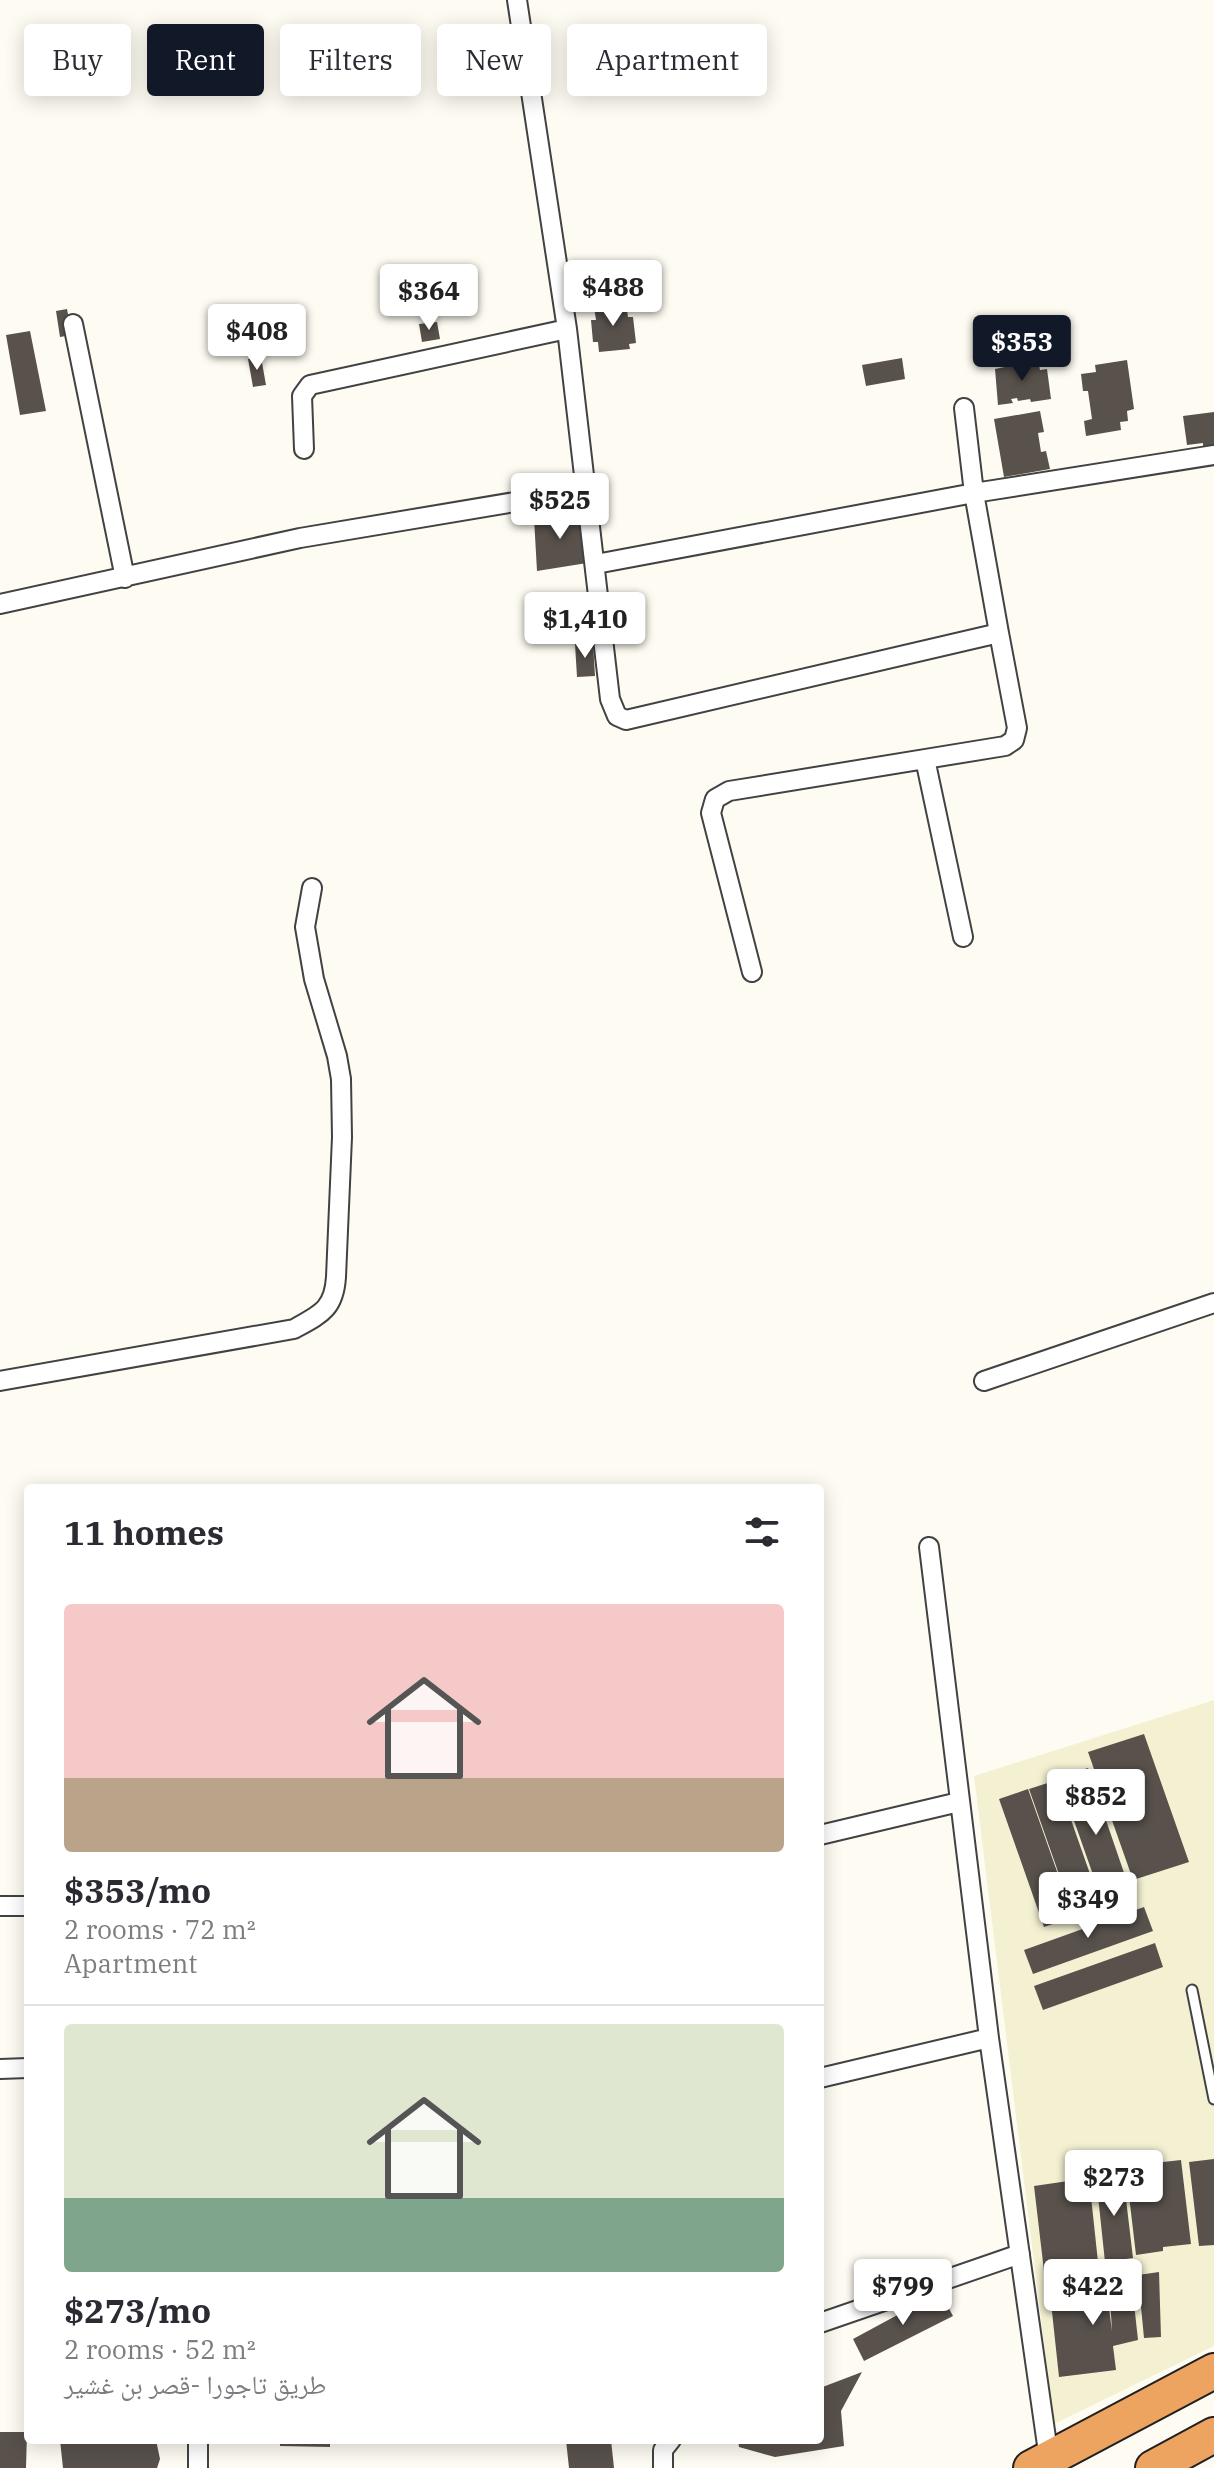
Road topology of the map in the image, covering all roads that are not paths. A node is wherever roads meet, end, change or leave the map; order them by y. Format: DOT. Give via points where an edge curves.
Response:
graph roads {
  1 [pos="517,0"];
  2 [pos="73,324"];
  3 [pos="567,329"];
  4 [pos="964,408"];
  5 [pos="304,449"];
  6 [pos="1214,455"];
  7 [pos="586,490"];
  8 [pos="974,493"];
  9 [pos="596,564"];
  10 [pos="125,578"];
  11 [pos="0,604"];
  12 [pos="999,633"];
  13 [pos="925,759"];
  14 [pos="312,888"];
  15 [pos="963,937"];
  16 [pos="752,972"];
  17 [pos="1214,1303"];
  18 [pos="0,1381"];
  19 [pos="984,1381"];
  20 [pos="929,1547"];
  21 [pos="959,1802"];
  22 [pos="824,1834"];
  23 [pos="0,1906"];
  24 [pos="24,1906"];
  25 [pos="1192,1990"];
  26 [pos="989,2038"];
  27 [pos="24,2068"];
  28 [pos="0,2069"];
  29 [pos="824,2077"];
  30 [pos="1214,2099"];
  31 [pos="1020,2254"];
  32 [pos="824,2322"];
  33 [pos="1214,2371"];
  34 [pos="1214,2435"];
  35 [pos="198,2444"];
  36 [pos="668,2444"];
  37 [pos="1040,2463"];
  38 [pos="198,2468"];
  39 [pos="663,2468"];
  40 [pos="1153,2468"];
  1 -- 3 [label="street"];
  2 -- 10 [label="street"];
  3 -- 5 [label="street" via="310,385 302,396"];
  3 -- 7 [label="street"];
  4 -- 8 [label="street"];
  6 -- 8 [label="street"];
  7 -- 9 [label="street"];
  7 -- 10 [label="street" via="300,538"];
  8 -- 9 [label="street"];
  8 -- 12 [label="street"];
  9 -- 12 [label="street" via="610,699 617,716 626,720"];
  10 -- 11 [label="street"];
  12 -- 13 [label="street" via="1017,728 1014,740"];
  13 -- 15 [label="street"];
  13 -- 16 [label="street" via="729,791 715,799 711,813"];
  14 -- 18 [label="street" via="305,927 341,1079 336,1277 327,1308 294,1329"];
  17 -- 19 [label="street"];
  20 -- 21 [label="street"];
  21 -- 22 [label="street"];
  21 -- 26 [label="street"];
  23 -- 24 [label="street"];
  25 -- 30 [label="lane"];
  26 -- 29 [label="street"];
  26 -- 31 [label="street"];
  27 -- 28 [label="street"];
  31 -- 32 [label="street"];
  31 -- 37 [label="street"];
  33 -- 37 [label="highway"];
  34 -- 40 [label="highway"];
  35 -- 38 [label="street"];
  36 -- 39 [label="street"];
}
